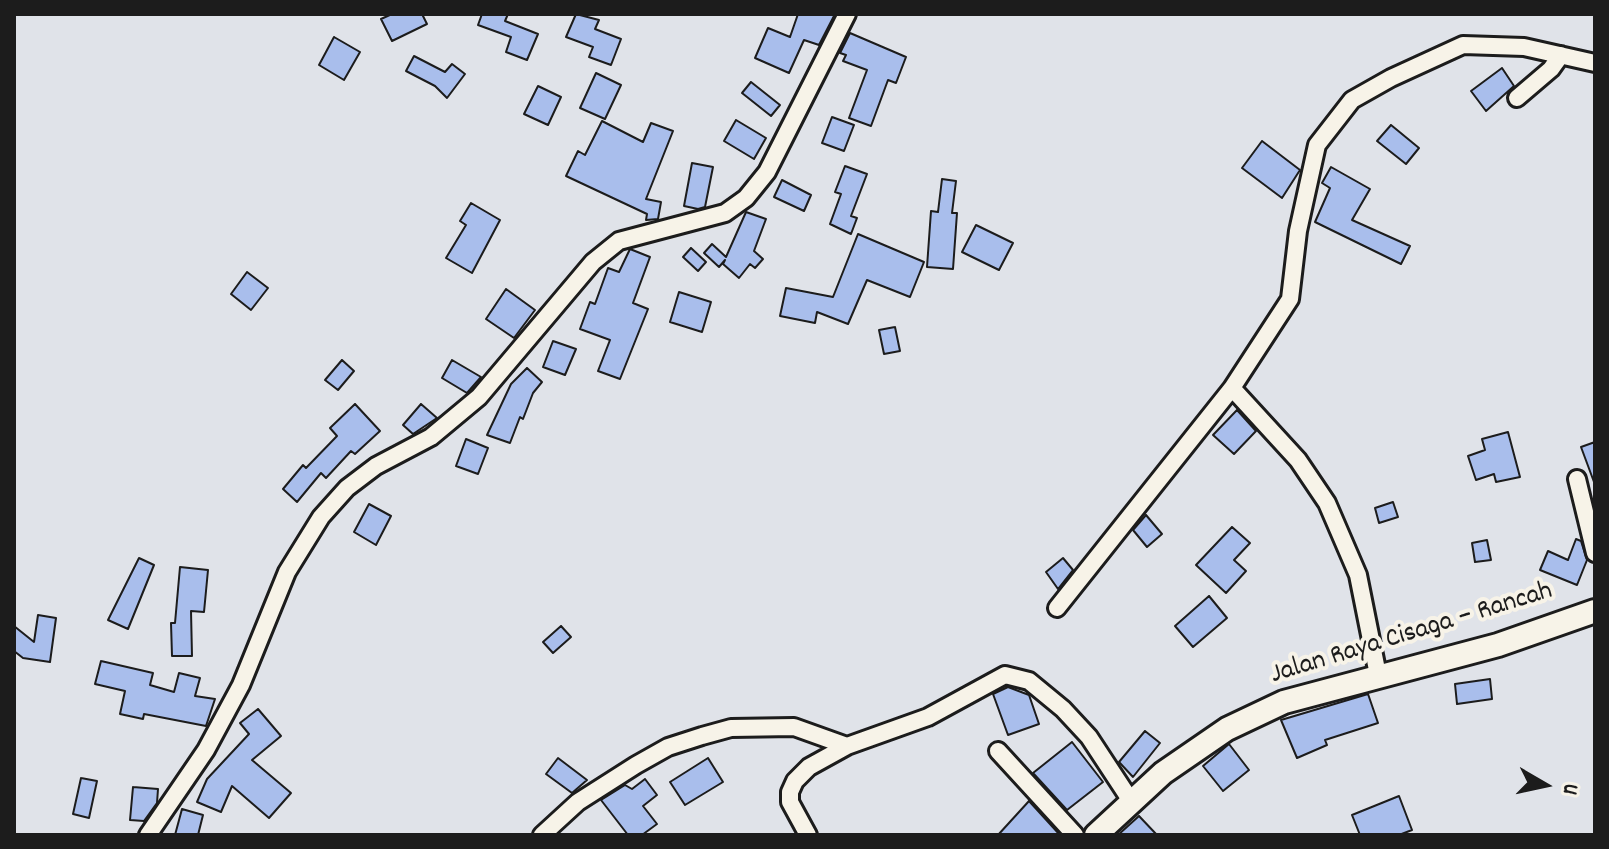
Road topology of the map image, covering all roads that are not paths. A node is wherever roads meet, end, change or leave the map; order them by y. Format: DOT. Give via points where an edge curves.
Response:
graph roads {
  1 [pos="847,14"];
  2 [pos="1561,55"];
  3 [pos="1595,63"];
  4 [pos="1517,98"];
  5 [pos="1232,388"];
  6 [pos="1577,479"];
  7 [pos="1595,553"];
  8 [pos="1057,608"];
  9 [pos="1595,611"];
  10 [pos="1378,675"];
  11 [pos="847,746"];
  12 [pos="998,751"];
  13 [pos="1131,801"];
  14 [pos="148,835"];
  15 [pos="542,835"];
  16 [pos="808,835"];
  17 [pos="1075,835"];
  18 [pos="1096,835"];
  1 -- 14 [label="street" via="767,172 746,198 725,213 619,241 593,262 479,397 431,437 347,488 321,517 287,572 241,685 206,750"];
  2 -- 3 [label="street"];
  2 -- 4 [label="street"];
  2 -- 5 [label="street" via="1489,43 1463,45 1352,100 1317,145 1300,217 1290,299"];
  5 -- 8 [label="street"];
  5 -- 10 [label="street" via="1298,460 1327,503 1358,575"];
  6 -- 7 [label="street"];
  9 -- 10 [label="main road, Jalan Raya Cisaga – Rancah" via="1498,645"];
  10 -- 13 [label="main road, Jalan Raya Cisaga – Rancah" via="1284,702 1227,729"];
  11 -- 13 [label="street" via="928,717 992,680 1015,675 1063,709 1089,737"];
  11 -- 15 [label="street" via="794,727 731,728 702,736 636,765 578,802"];
  11 -- 16 [label="street" via="795,781 790,802"];
  12 -- 17 [label="street"];
  13 -- 18 [label="main road, Jalan Raya Cisaga – Rancah"];
}
